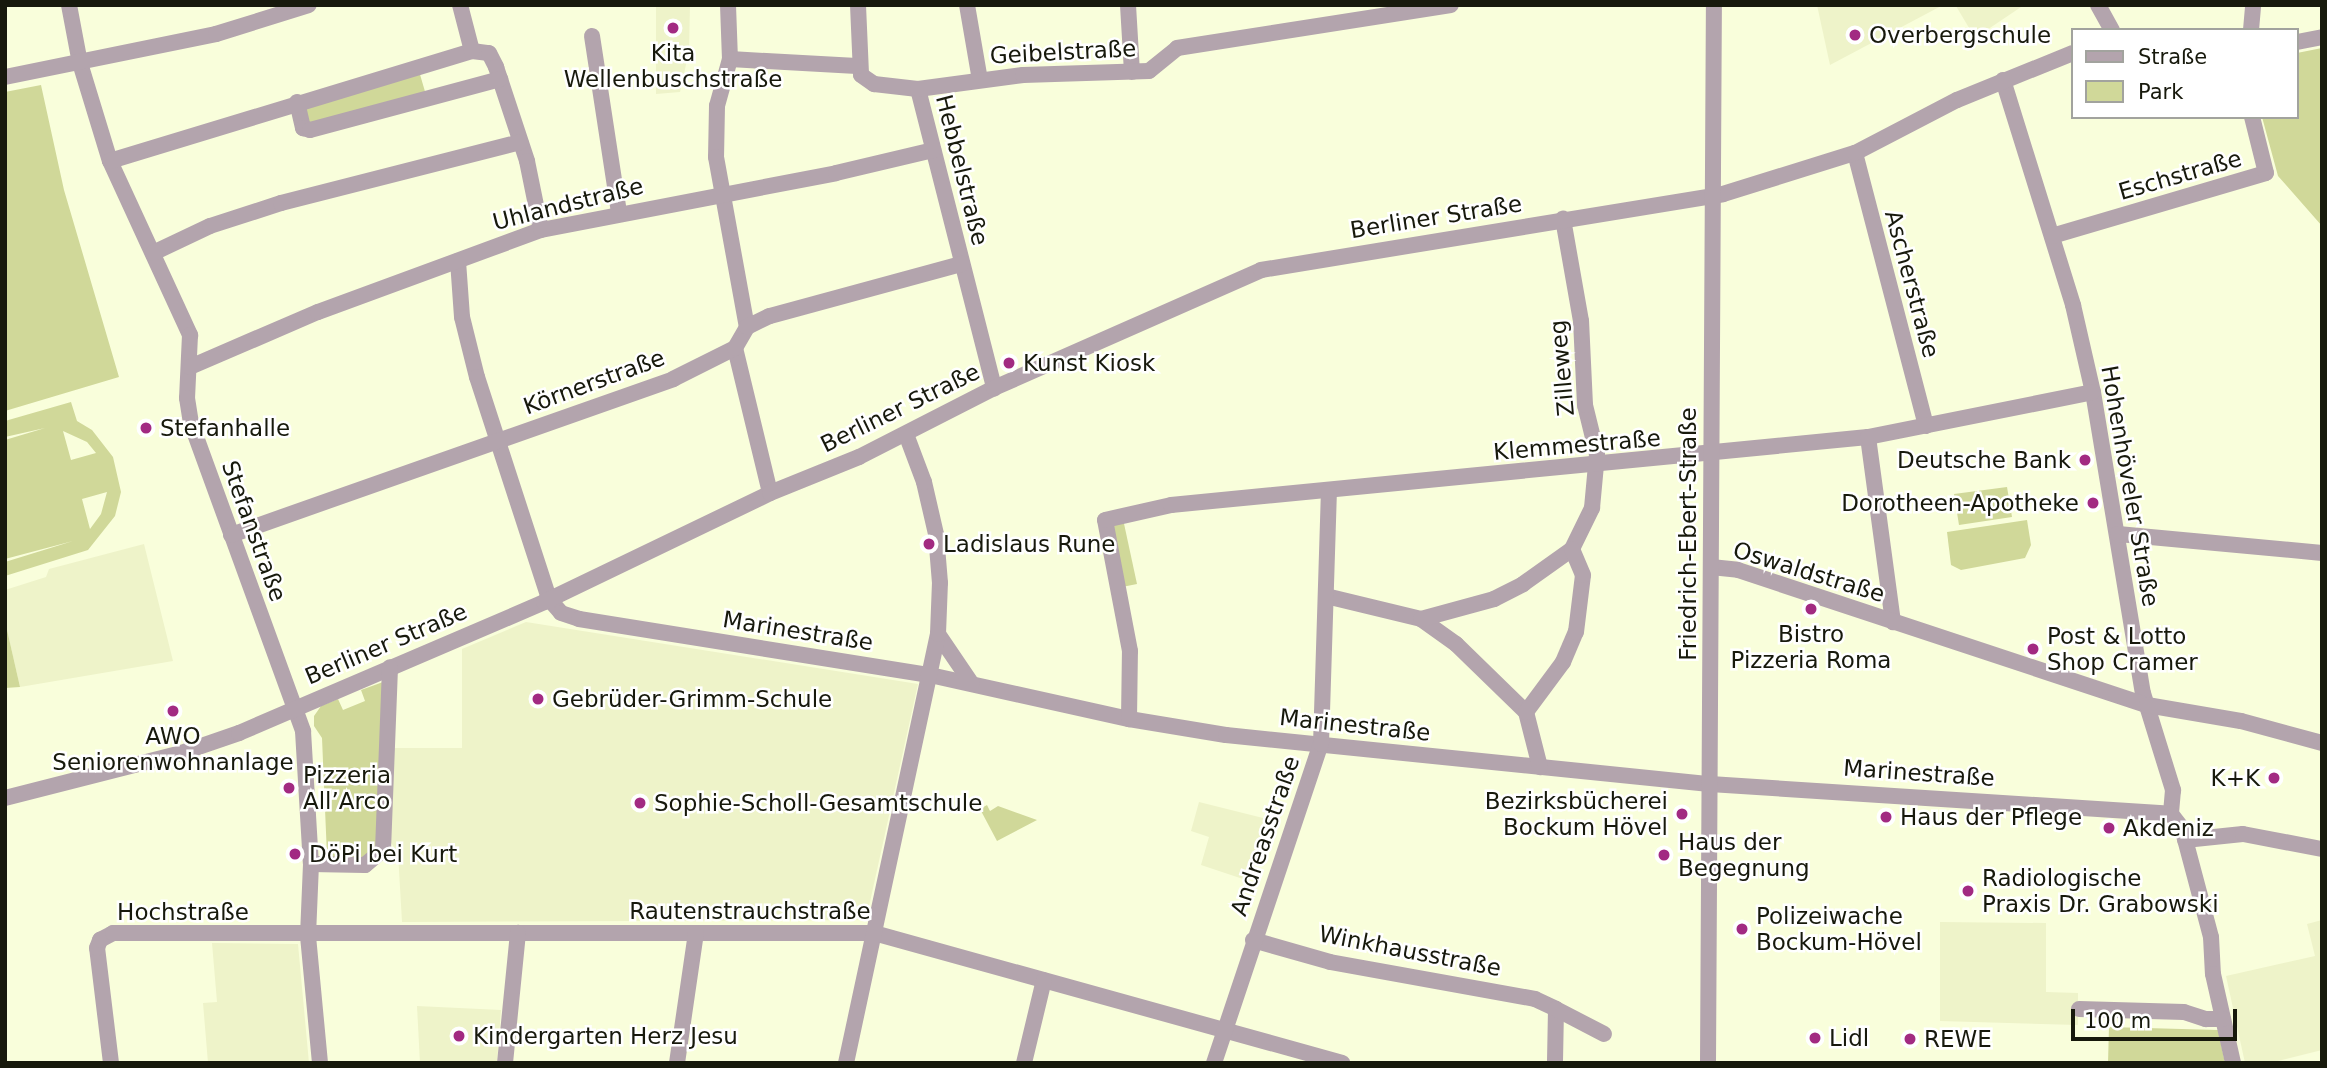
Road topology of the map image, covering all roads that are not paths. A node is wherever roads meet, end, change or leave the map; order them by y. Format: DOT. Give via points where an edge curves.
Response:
graph roads {
  1 [pos="69,5"];
  2 [pos="309,5"];
  3 [pos="460,5"];
  4 [pos="728,5"];
  5 [pos="858,5"];
  6 [pos="967,5"];
  7 [pos="1128,5"];
  8 [pos="1451,5"];
  9 [pos="1714,5"];
  10 [pos="2098,5"];
  11 [pos="2253,5"];
  12 [pos="2111,28"];
  13 [pos="2251,28"];
  14 [pos="592,36"];
  15 [pos="2322,37"];
  16 [pos="2299,42"];
  17 [pos="472,51"];
  18 [pos="2072,53"];
  19 [pos="730,59"];
  20 [pos="80,63"];
  21 [pos="857,66"];
  22 [pos="1132,72"];
  23 [pos="5,77"];
  24 [pos="500,79"];
  25 [pos="980,80"];
  26 [pos="2003,80"];
  27 [pos="918,89"];
  28 [pos="297,102"];
  29 [pos="2252,119"];
  30 [pos="520,142"];
  31 [pos="933,150"];
  32 [pos="1855,153"];
  33 [pos="110,161"];
  34 [pos="722,193"];
  35 [pos="1714,196"];
  36 [pos="619,213"];
  37 [pos="1563,219"];
  38 [pos="541,230"];
  39 [pos="2052,236"];
  40 [pos="153,253"];
  41 [pos="458,261"];
  42 [pos="961,264"];
  43 [pos="747,327"];
  44 [pos="735,348"];
  45 [pos="190,367"];
  46 [pos="994,388"];
  47 [pos="2093,391"];
  48 [pos="1926,426"];
  49 [pos="906,434"];
  50 [pos="1868,437"];
  51 [pos="500,439"];
  52 [pos="1711,455"];
  53 [pos="1598,467"];
  54 [pos="1329,491"];
  55 [pos="770,493"];
  56 [pos="2118,534"];
  57 [pos="231,535"];
  58 [pos="1572,549"];
  59 [pos="2322,553"];
  60 [pos="1711,567"];
  61 [pos="1326,596"];
  62 [pos="549,599"];
  63 [pos="1421,620"];
  64 [pos="1893,622"];
  65 [pos="938,634"];
  66 [pos="390,667"];
  67 [pos="930,675"];
  68 [pos="972,684"];
  69 [pos="2147,705"];
  70 [pos="294,707"];
  71 [pos="1526,712"];
  72 [pos="1129,719"];
  73 [pos="2322,743"];
  74 [pos="1321,744"];
  75 [pos="1540,767"];
  76 [pos="1710,784"];
  77 [pos="5,798"];
  78 [pos="2171,814"];
  79 [pos="2185,840"];
  80 [pos="2322,849"];
  81 [pos="312,864"];
  82 [pos="518,933"];
  83 [pos="696,933"];
  84 [pos="874,933"];
  85 [pos="309,936"];
  86 [pos="1254,940"];
  87 [pos="1044,980"];
  88 [pos="1556,1009"];
  89 [pos="2079,1009"];
  90 [pos="2223,1019"];
  91 [pos="1225,1030"];
  92 [pos="1604,1034"];
  93 [pos="111,1063"];
  94 [pos="320,1063"];
  95 [pos="505,1063"];
  96 [pos="677,1063"];
  97 [pos="846,1063"];
  98 [pos="1024,1063"];
  99 [pos="1214,1063"];
  100 [pos="1342,1063"];
  101 [pos="1555,1063"];
  102 [pos="1708,1063"];
  103 [pos="2233,1063"];
  1 -- 20 [label="street, Stefanstraße"];
  2 -- 20 [label="street" via="216,34"];
  3 -- 17 [label="street"];
  4 -- 19 [label="street"];
  5 -- 21 [label="street"];
  6 -- 25 [label="street"];
  7 -- 22 [label="street"];
  8 -- 22 [label="street, Geibelstraße" via="1177,48 1157,67"];
  9 -- 35 [label="street, Friedrich-Ebert-Straße"];
  10 -- 12 [label="street"];
  11 -- 13 [label="street"];
  14 -- 36 [label="street"];
  15 -- 16 [label="street"];
  17 -- 24 [label="street" via="489,53"];
  17 -- 28 [label="street"];
  18 -- 26 [label="street, Berliner Straße"];
  19 -- 21 [label="street"];
  19 -- 34 [label="street" via="715,130"];
  20 -- 23 [label="street"];
  20 -- 33 [label="street, Stefanstraße"];
  21 -- 27 [label="street, Hebbelstraße" via="874,84"];
  22 -- 25 [label="street, Geibelstraße"];
  24 -- 28 [label="street" via="310,130 303,128"];
  24 -- 30 [label="street"];
  25 -- 27 [label="street, Geibelstraße"];
  26 -- 32 [label="street, Berliner Straße"];
  26 -- 39 [label="street, Hohenhöveler Straße"];
  27 -- 31 [label="street, Hebbelstraße"];
  28 -- 33 [label="street"];
  29 -- 39 [label="street, Eschstraße" via="2266,173"];
  30 -- 38 [label="street"];
  30 -- 40 [label="street" via="281,203 210,226"];
  31 -- 34 [label="street, Uhlandstraße"];
  31 -- 42 [label="street, Hebbelstraße"];
  32 -- 35 [label="street, Berliner Straße"];
  32 -- 48 [label="street, Ascherstraße"];
  33 -- 40 [label="street, Stefanstraße"];
  34 -- 36 [label="street, Uhlandstraße"];
  34 -- 43 [label="street"];
  35 -- 37 [label="street, Berliner Straße"];
  35 -- 52 [label="street, Friedrich-Ebert-Straße"];
  36 -- 38 [label="street, Uhlandstraße"];
  37 -- 46 [label="street, Berliner Straße" via="1261,270"];
  37 -- 53 [label="street, Zilleweg" via="1581,321 1585,405"];
  38 -- 41 [label="street, Uhlandstraße"];
  39 -- 47 [label="street, Hohenhöveler Straße"];
  40 -- 45 [label="street, Stefanstraße" via="190,335"];
  41 -- 45 [label="street, Uhlandstraße" via="318,312"];
  41 -- 51 [label="street" via="467,342"];
  42 -- 43 [label="street" via="770,316"];
  42 -- 46 [label="street, Hebbelstraße"];
  43 -- 44 [label="street"];
  44 -- 51 [label="street, Körnerstraße" via="673,379"];
  44 -- 55 [label="street"];
  45 -- 57 [label="street, Stefanstraße" via="188,410"];
  46 -- 49 [label="street, Berliner Straße"];
  47 -- 48 [label="street, Klemmestraße"];
  47 -- 56 [label="street, Hohenhöveler Straße"];
  48 -- 50 [label="street, Klemmestraße"];
  49 -- 55 [label="street, Berliner Straße"];
  49 -- 65 [label="street" via="936,534"];
  50 -- 52 [label="street, Klemmestraße"];
  50 -- 64 [label="street, Oswaldstraße"];
  51 -- 57 [label="street, Körnerstraße"];
  51 -- 62 [label="street"];
  52 -- 53 [label="street, Klemmestraße"];
  52 -- 60 [label="street, Friedrich-Ebert-Straße"];
  53 -- 54 [label="street, Klemmestraße"];
  53 -- 58 [label="street, Zilleweg" via="1592,508"];
  54 -- 61 [label="street, Andreasstraße"];
  54 -- 72 [label="street, Klemmestraße" via="1171,505 1105,520 1130,651"];
  55 -- 62 [label="street, Berliner Straße"];
  56 -- 59 [label="street"];
  56 -- 69 [label="street, Hohenhöveler Straße"];
  57 -- 70 [label="street, Stefanstraße"];
  58 -- 63 [label="street, Zilleweg" via="1523,584 1494,598"];
  58 -- 71 [label="street" via="1583,575 1576,632 1563,663"];
  60 -- 64 [label="street, Oswaldstraße" via="1738,570"];
  60 -- 76 [label="street, Friedrich-Ebert-Straße"];
  61 -- 63 [label="street"];
  61 -- 74 [label="street, Andreasstraße"];
  62 -- 66 [label="street, Berliner Straße"];
  62 -- 67 [label="street, Marinestraße" via="561,612 579,619"];
  63 -- 71 [label="street" via="1456,644"];
  64 -- 69 [label="street, Oswaldstraße"];
  65 -- 67 [label="street"];
  65 -- 68 [label="street"];
  66 -- 70 [label="street, Berliner Straße"];
  66 -- 81 [label="street" via="383,850 365,864"];
  67 -- 68 [label="street, Marinestraße"];
  67 -- 84 [label="street"];
  68 -- 72 [label="street, Marinestraße"];
  69 -- 73 [label="street, Oswaldstraße" via="2241,721"];
  69 -- 78 [label="street, Hohenhöveler Straße" via="2173,790"];
  70 -- 77 [label="street, Berliner Straße" via="212,743"];
  70 -- 81 [label="street, Stefanstraße" via="306,745"];
  71 -- 75 [label="street"];
  72 -- 74 [label="street, Marinestraße"];
  74 -- 75 [label="street, Marinestraße"];
  74 -- 86 [label="street, Andreasstraße"];
  75 -- 76 [label="street, Marinestraße"];
  76 -- 78 [label="street, Marinestraße"];
  76 -- 102 [label="street, Friedrich-Ebert-Straße"];
  78 -- 79 [label="street, Hohenhöveler Straße"];
  79 -- 80 [label="street" via="2243,834"];
  79 -- 90 [label="street, Hohenhöveler Straße" via="2213,946"];
  81 -- 85 [label="street, Stefanstraße"];
  82 -- 83 [label="street, Rautenstrauchstraße"];
  82 -- 85 [label="street, Rautenstrauchstraße"];
  82 -- 95 [label="street"];
  83 -- 84 [label="street, Rautenstrauchstraße"];
  83 -- 96 [label="street"];
  84 -- 87 [label="street, Rautenstrauchstraße"];
  84 -- 97 [label="street"];
  85 -- 93 [label="street, Hochstraße" via="105,935 97,948"];
  85 -- 94 [label="street, Stefanstraße"];
  86 -- 88 [label="street, Winkhausstraße" via="1330,962 1512,993"];
  86 -- 91 [label="street, Andreasstraße"];
  87 -- 91 [label="street, Rautenstrauchstraße"];
  87 -- 98 [label="street"];
  88 -- 92 [label="street, Winkhausstraße"];
  88 -- 101 [label="street"];
  89 -- 90 [label="street" via="2184,1012"];
  90 -- 103 [label="street, Hohenhöveler Straße"];
  91 -- 99 [label="street, Andreasstraße"];
  91 -- 100 [label="street, Rautenstrauchstraße"];
}
